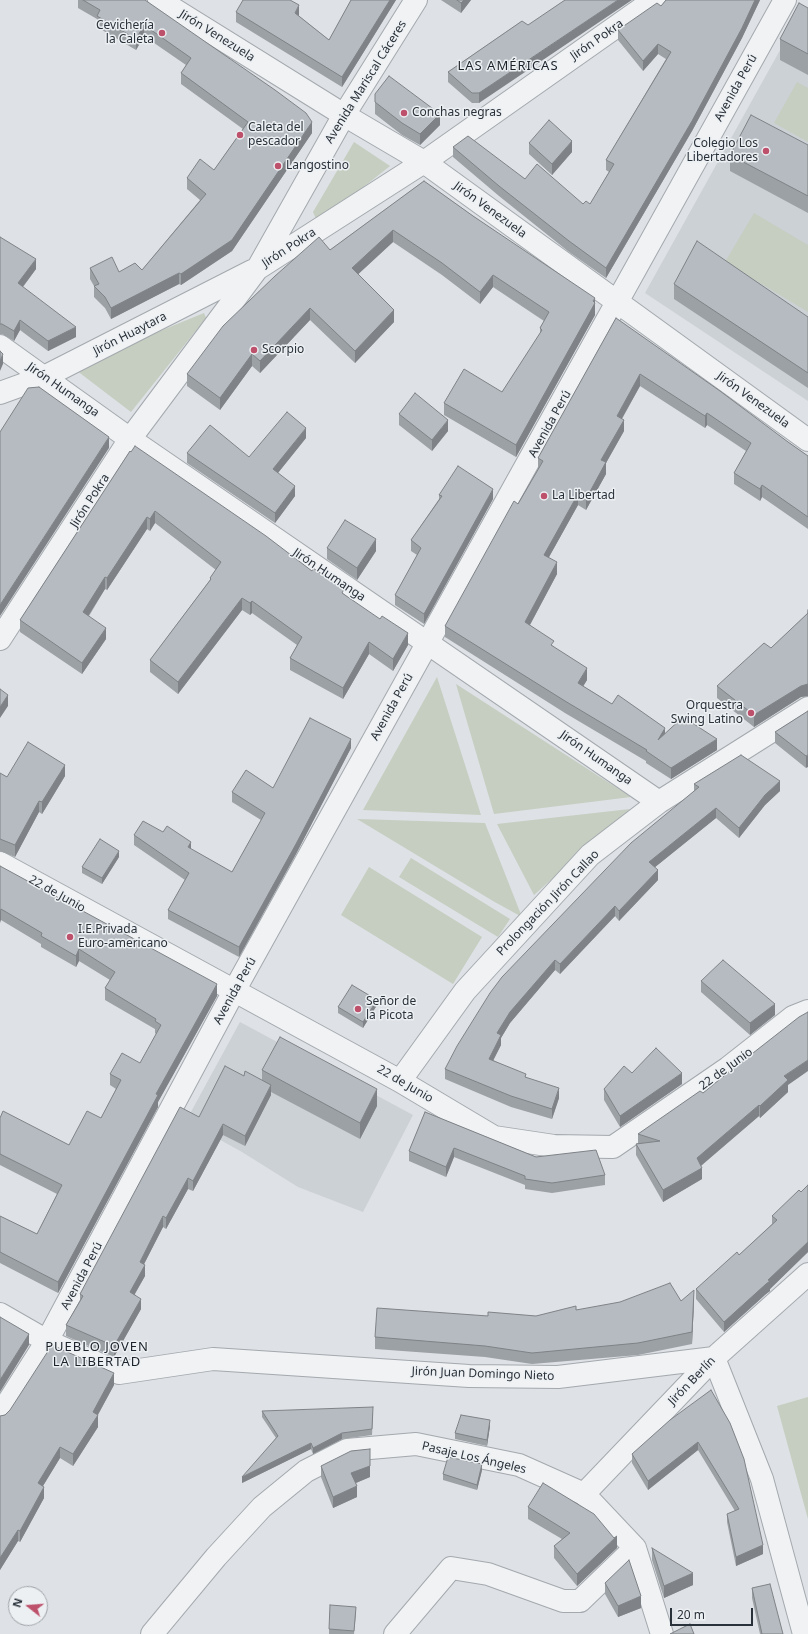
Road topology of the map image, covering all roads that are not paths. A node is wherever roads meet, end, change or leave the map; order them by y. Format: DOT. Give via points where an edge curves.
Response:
graph roads {
  1 [pos="159,0"];
  2 [pos="416,0"];
  3 [pos="654,0"];
  4 [pos="785,0"];
  5 [pos="344,115"];
  6 [pos="424,162"];
  7 [pos="257,269"];
  8 [pos="617,302"];
  9 [pos="0,346"];
  10 [pos="44,377"];
  11 [pos="0,393"];
  12 [pos="130,439"];
  13 [pos="808,440"];
  14 [pos="0,639"];
  15 [pos="428,643"];
  16 [pos="808,708"];
  17 [pos="659,802"];
  18 [pos="0,863"];
  19 [pos="234,991"];
  20 [pos="808,1011"];
  21 [pos="400,1081"];
  22 [pos="808,1274"];
  23 [pos="0,1314"];
  24 [pos="47,1341"];
  25 [pos="714,1358"];
  26 [pos="0,1415"];
  27 [pos="584,1494"];
  28 [pos="635,1548"];
  29 [pos="152,1634"];
  30 [pos="395,1634"];
  31 [pos="662,1634"];
  32 [pos="804,1634"];
  1 -- 5 [label="street, Jirón Venezuela"];
  2 -- 5 [label="street, Avenida Mariscal Cáceres"];
  3 -- 6 [label="street, Jirón Pokra"];
  4 -- 8 [label="street, Avenida Perú"];
  5 -- 6 [label="street, Jirón Venezuela"];
  5 -- 7 [label="street, Avenida Mariscal Cáceres"];
  6 -- 7 [label="street, Jirón Pokra"];
  6 -- 8 [label="street, Jirón Venezuela"];
  7 -- 10 [label="street, Jirón Huaytara"];
  7 -- 12 [label="street, Jirón Pokra"];
  8 -- 13 [label="street, Jirón Venezuela"];
  8 -- 15 [label="street, Avenida Perú"];
  9 -- 10 [label="street, Jirón Humanga"];
  10 -- 11 [label="street, Jirón Huaytara"];
  10 -- 12 [label="street, Jirón Humanga"];
  12 -- 14 [label="street, Jirón Pokra"];
  12 -- 15 [label="street, Jirón Humanga"];
  15 -- 17 [label="street, Jirón Humanga"];
  15 -- 19 [label="street, Avenida Perú"];
  16 -- 17 [label="street, Prolongación Jirón Callao"];
  17 -- 21 [label="street, Prolongación Jirón Callao" via="590,855 465,991"];
  18 -- 19 [label="street, 22 de Junio"];
  19 -- 21 [label="street, 22 de Junio"];
  19 -- 24 [label="street, Avenida Perú"];
  20 -- 21 [label="street, 22 de Junio" via="793,1017 728,1068 613,1146 554,1146 494,1137"];
  22 -- 25 [label="street, Jirón Berlín"];
  23 -- 24 [label="street, Jirón Juan Domingo Nieto"];
  24 -- 25 [label="street, Jirón Juan Domingo Nieto" via="119,1373 213,1359 469,1376 558,1377"];
  24 -- 26 [label="street, Avenida Perú"];
  25 -- 27 [label="street, Jirón Berlín"];
  25 -- 32 [label="street" via="762,1479"];
  27 -- 28 [label="street, Pasaje Los Ángeles"];
  27 -- 29 [label="street, Pasaje Los Ángeles" via="519,1465 416,1444 347,1450 306,1471 262,1507"];
  28 -- 30 [label="street" via="580,1601 563,1601 488,1574 452,1568"];
  28 -- 31 [label="street, Pasaje Los Ángeles"];
}
